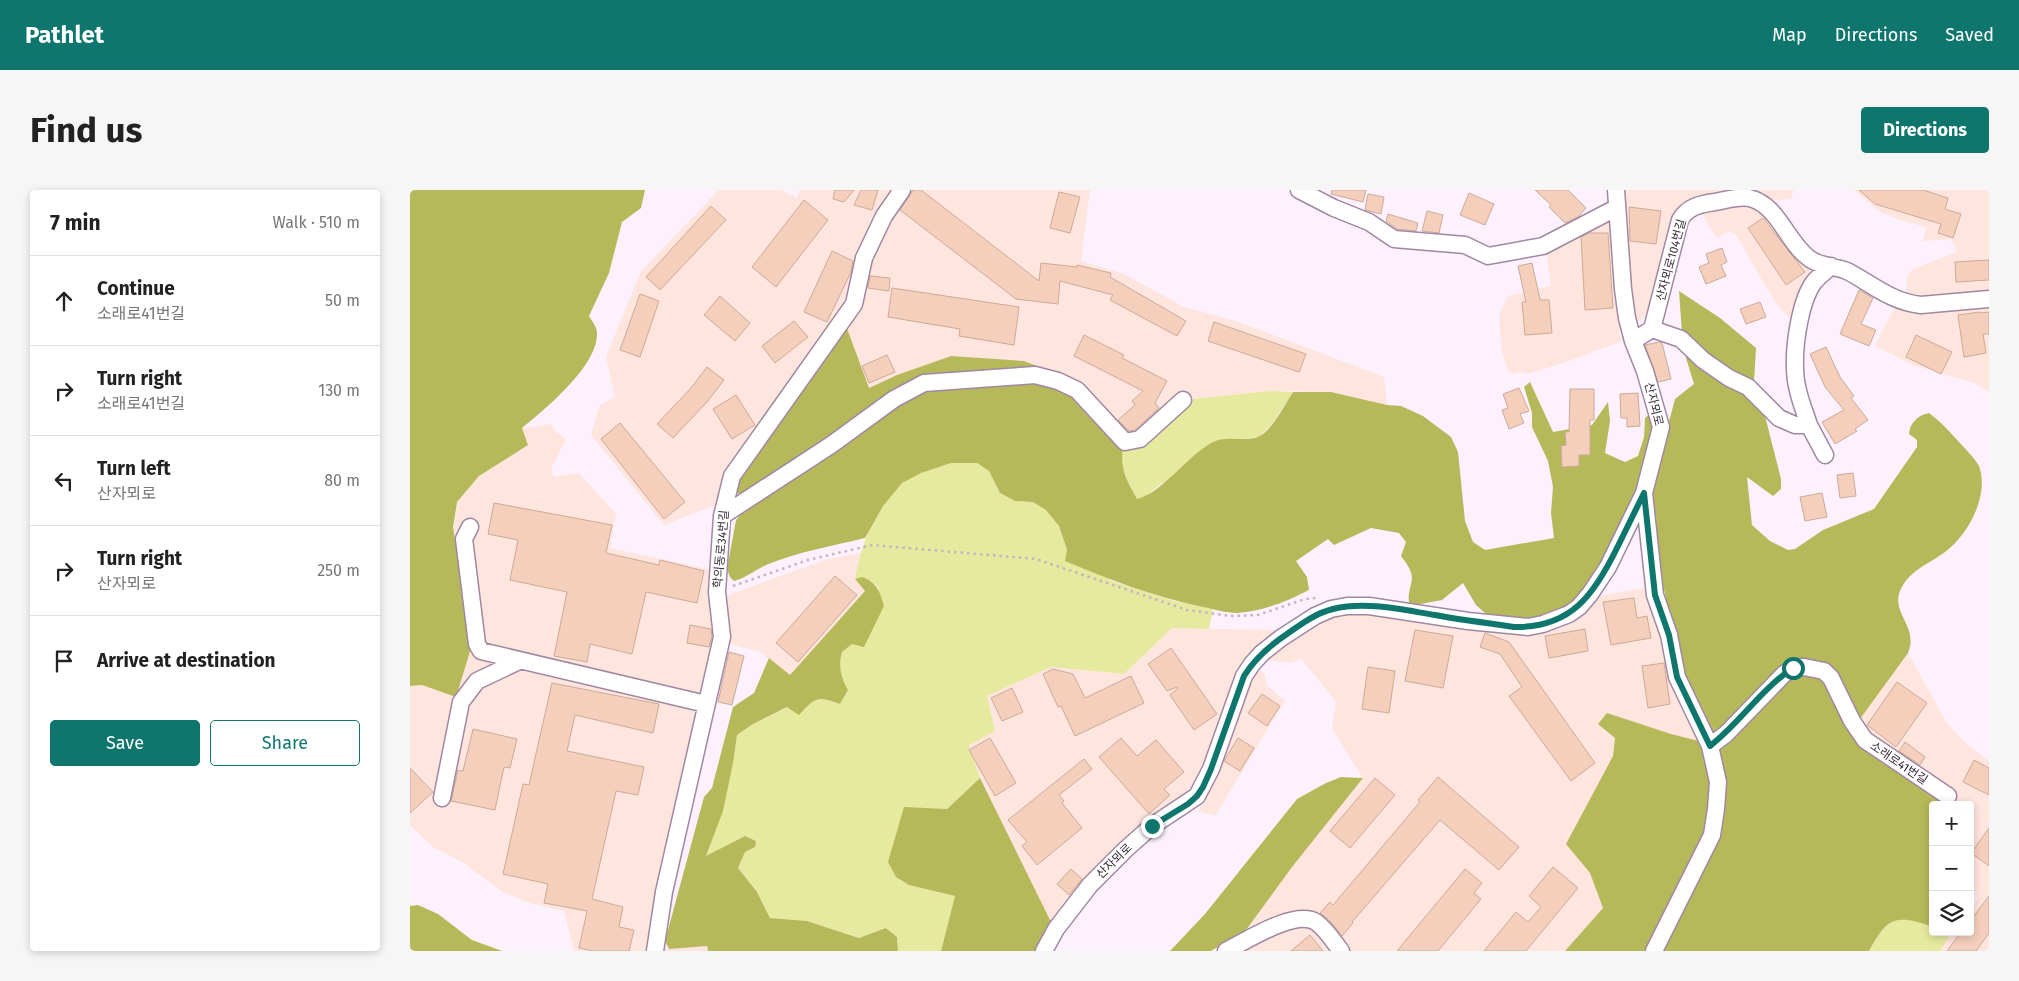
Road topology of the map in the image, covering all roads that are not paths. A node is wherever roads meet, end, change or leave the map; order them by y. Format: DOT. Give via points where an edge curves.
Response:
graph roads {
  1 [pos="902,190"];
  2 [pos="1299,190"];
  3 [pos="1616,190"];
  4 [pos="1616,208"];
  5 [pos="1832,266"];
  6 [pos="1989,299"];
  7 [pos="1652,329"];
  8 [pos="1633,341"];
  9 [pos="1183,400"];
  10 [pos="1809,425"];
  11 [pos="1825,455"];
  12 [pos="1644,493"];
  13 [pos="722,516"];
  14 [pos="470,527"];
  15 [pos="519,661"];
  16 [pos="706,704"];
  17 [pos="1710,746"];
  18 [pos="1948,796"];
  19 [pos="442,798"];
  20 [pos="655,951"];
  21 [pos="1044,951"];
  22 [pos="1226,951"];
  23 [pos="1341,951"];
  24 [pos="1654,951"];
  1 -- 13 [label="street, 학의동로34번길" via="884,216 864,258 854,304 732,476"];
  2 -- 4 [label="street" via="1369,222 1394,239 1465,245 1488,256 1543,246"];
  3 -- 4 [label="street, 산자뫼로"];
  4 -- 8 [label="street, 산자뫼로" via="1622,289"];
  5 -- 6 [label="street, 산자뫼로104번길" via="1911,304"];
  5 -- 7 [label="street, 산자뫼로104번길" via="1810,260 1768,210 1749,198 1688,209 1680,220"];
  5 -- 10 [label="street" via="1814,282 1805,300 1798,328 1795,369 1799,397"];
  7 -- 8 [label="street"];
  7 -- 10 [label="street" via="1681,339 1703,360 1748,387 1779,418"];
  8 -- 12 [label="street, 산자뫼로" via="1661,427"];
  9 -- 13 [label="street" via="1140,439 1125,442 1077,390 1058,381 1035,375 924,383 894,399 831,445"];
  10 -- 11 [label="street"];
  12 -- 17 [label="street" via="1655,595 1669,635 1677,677"];
  12 -- 21 [label="street, 산자뫼로" via="1599,582 1579,607 1556,620 1514,627 1390,608 1347,606 1315,616 1281,638 1252,664 1237,692 1211,769 1197,796 1152,826 1090,884 1056,929"];
  13 -- 16 [label="street, 학의동로34번길" via="717,592 722,636"];
  14 -- 15 [label="street" via="464,539 477,644 481,651"];
  15 -- 16 [label="street"];
  15 -- 19 [label="street" via="477,680 462,702"];
  16 -- 20 [label="street, 학의동로34번길" via="664,892"];
  17 -- 18 [label="street, 소래로41번길" via="1726,734 1784,674 1793,668 1815,668 1832,678 1852,721 1865,740"];
  17 -- 24 [label="street" via="1718,782 1712,835"];
  22 -- 23 [label="street" via="1300,919 1315,922"];
}
